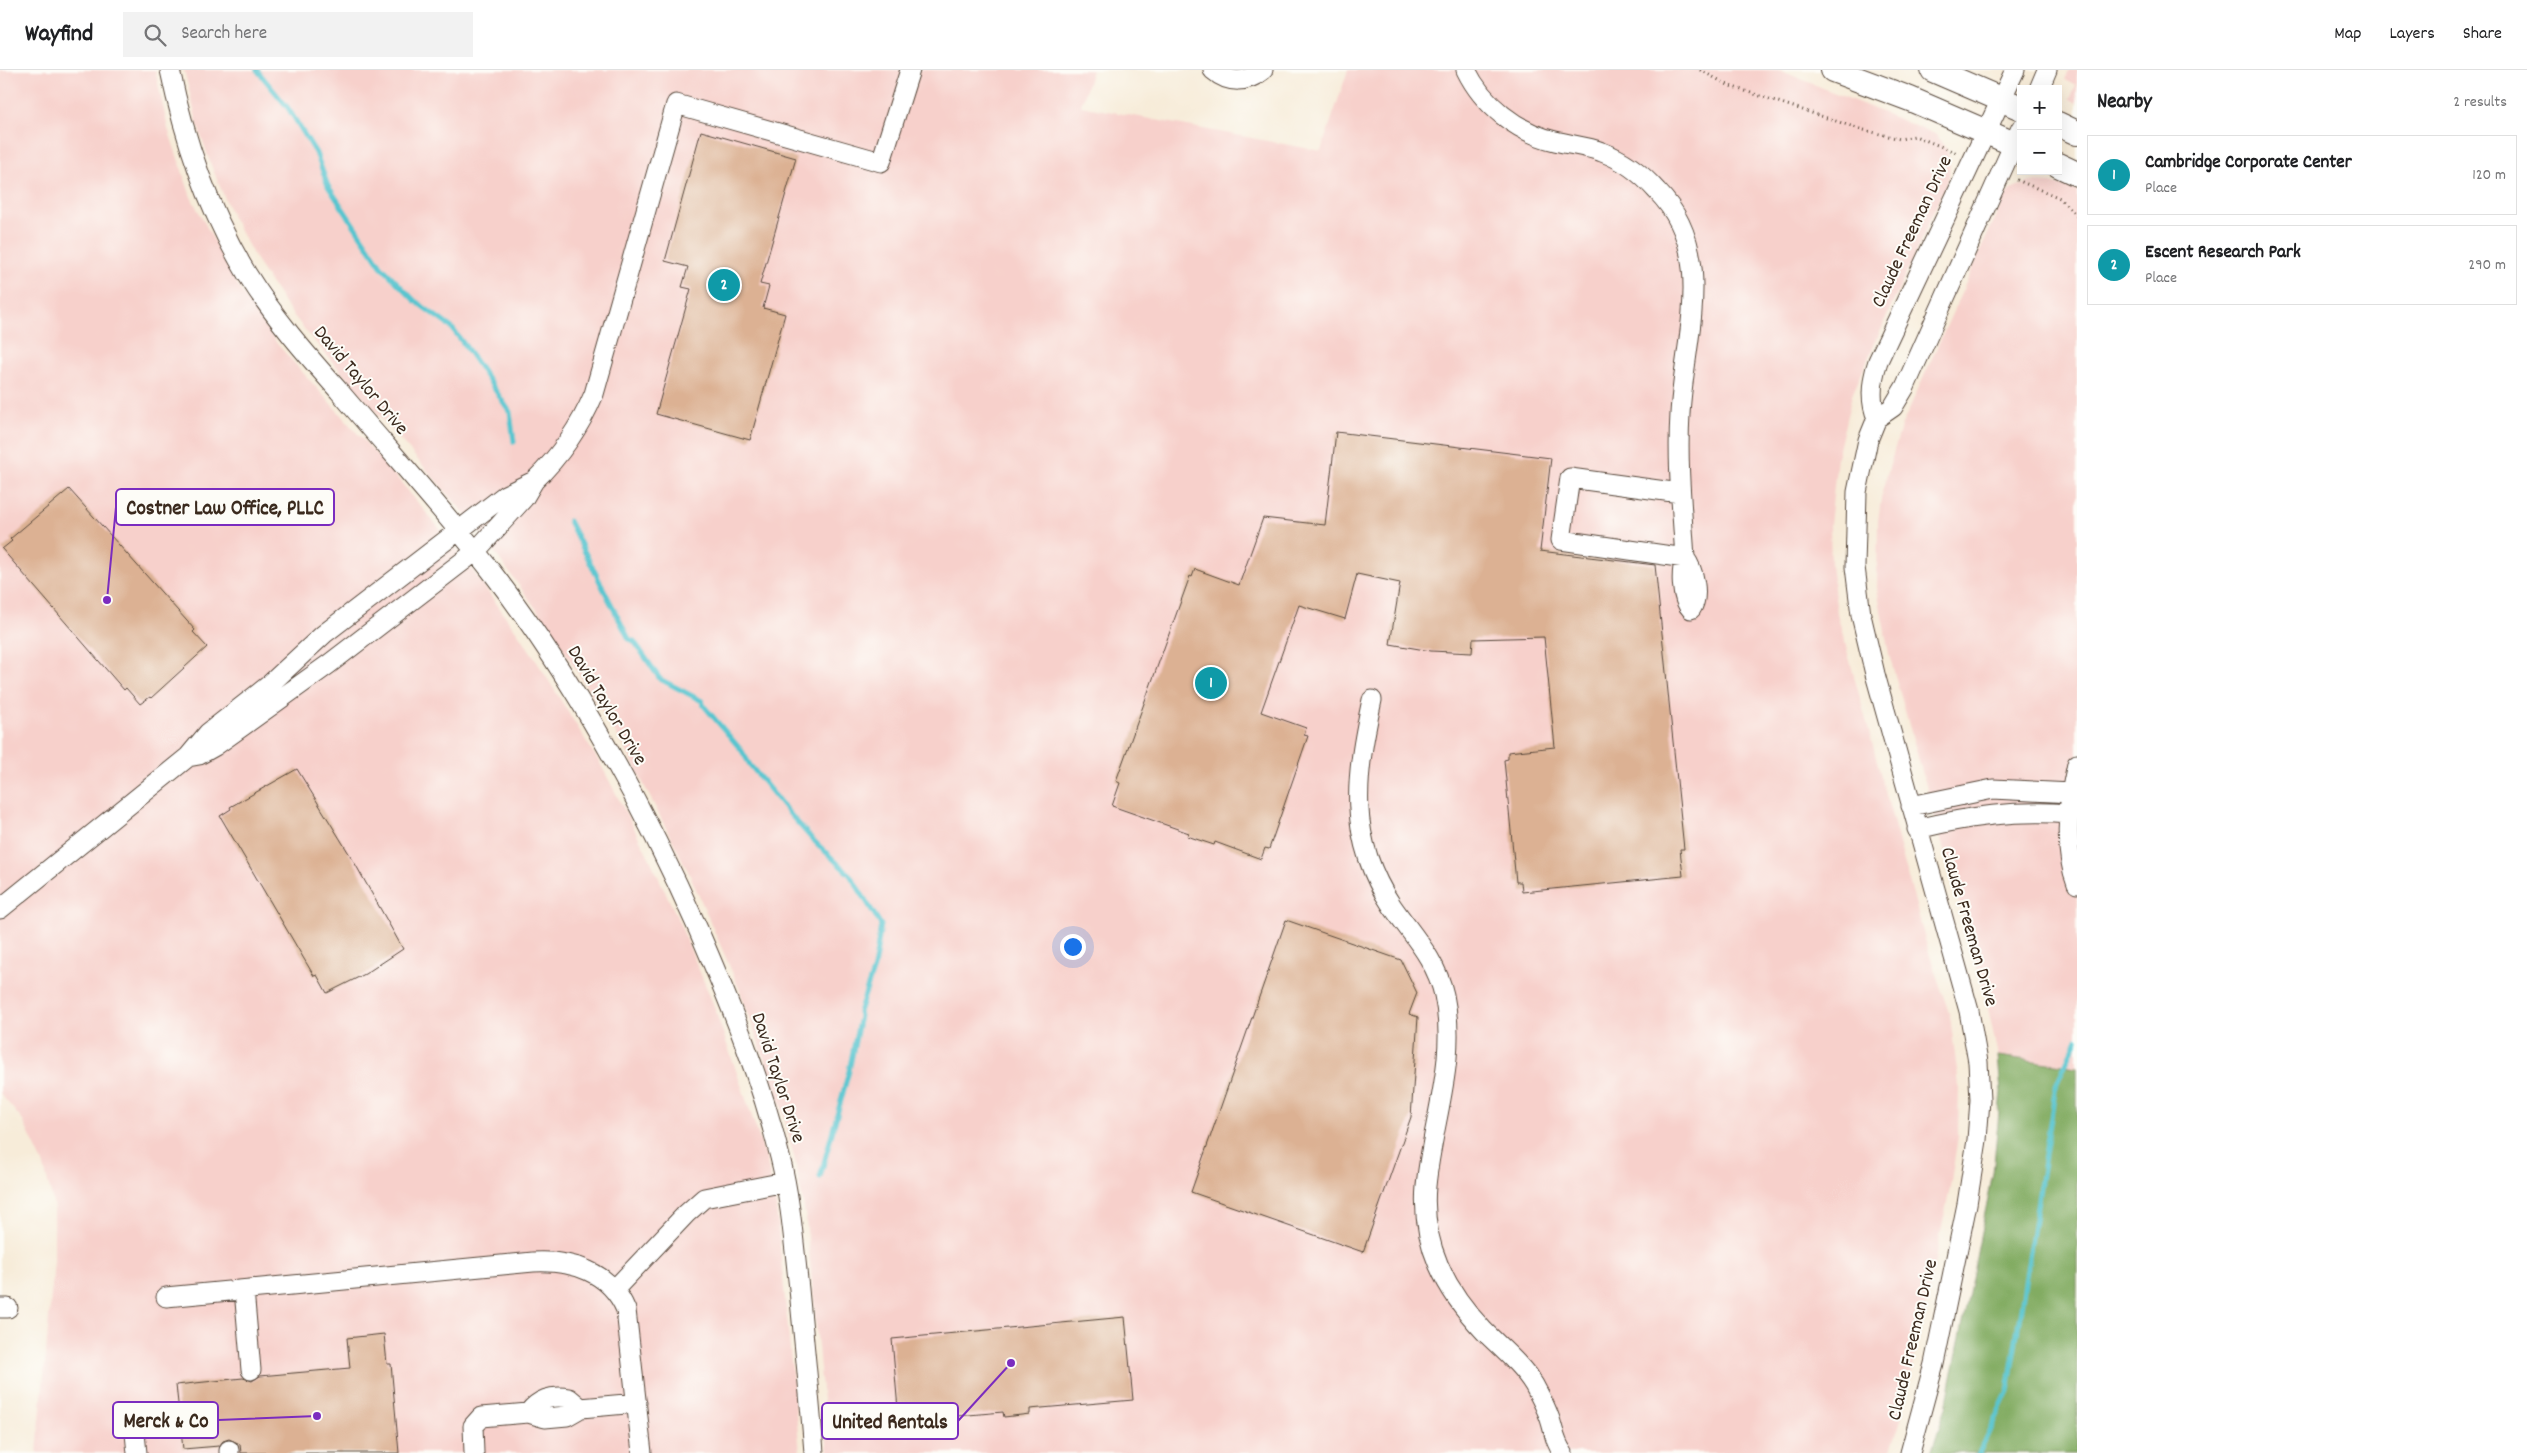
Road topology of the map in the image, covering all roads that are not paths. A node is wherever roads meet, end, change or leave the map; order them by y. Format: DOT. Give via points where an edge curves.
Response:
graph roads {
  1 [pos="170,70"];
  2 [pos="910,70"];
  3 [pos="1213,70"];
  4 [pos="1264,70"];
  5 [pos="1466,70"];
  6 [pos="1833,70"];
  7 [pos="1933,70"];
  8 [pos="2015,70"];
  9 [pos="2047,70"];
  10 [pos="2041,85"];
  11 [pos="2011,103"];
  12 [pos="2062,126"];
  13 [pos="1984,130"];
  14 [pos="2077,133"];
  15 [pos="2017,140"];
  16 [pos="2017,142"];
  17 [pos="2062,167"];
  18 [pos="2077,174"];
  19 [pos="1877,418"];
  20 [pos="534,481"];
  21 [pos="1680,493"];
  22 [pos="458,531"];
  23 [pos="475,552"];
  24 [pos="1372,700"];
  25 [pos="188,757"];
  26 [pos="2077,764"];
  27 [pos="2072,793"];
  28 [pos="1911,806"];
  29 [pos="2070,814"];
  30 [pos="1917,829"];
  31 [pos="2077,884"];
  32 [pos="0,909"];
  33 [pos="785,1182"];
  34 [pos="244,1290"];
  35 [pos="614,1290"];
  36 [pos="166,1297"];
  37 [pos="251,1370"];
  38 [pos="637,1403"];
  39 [pos="134,1424"];
  40 [pos="1558,1451"];
  41 [pos="137,1453"];
  42 [pos="474,1453"];
  43 [pos="642,1453"];
  44 [pos="814,1453"];
  45 [pos="1910,1453"];
  1 -- 22 [label="street, David Taylor Drive" via="184,132 201,180 248,276 287,331"];
  2 -- 20 [label="street" via="881,162 676,104 594,394 579,425"];
  3 -- 4 [label="street" via="1235,82"];
  5 -- 21 [label="street" via="1481,94 1517,125 1539,136 1598,150 1624,163 1655,188 1678,218 1690,250 1695,284 1680,414"];
  6 -- 13 [label="main road"];
  7 -- 11 [label="main road"];
  8 -- 11 [label="street, Claude Freeman Drive"];
  9 -- 10 [label="street"];
  11 -- 13 [label="street, Claude Freeman Drive"];
  12 -- 14 [label="main road"];
  13 -- 15 [label="main road"];
  13 -- 19 [label="street, Claude Freeman Drive" via="1878,361 1872,388"];
  16 -- 19 [label="street, Claude Freeman Drive" via="1905,388 1893,407"];
  17 -- 18 [label="main road"];
  19 -- 28 [label="street, Claude Freeman Drive" via="1868,440 1857,492 1855,567 1866,636"];
  20 -- 22 [label="street" via="505,495"];
  20 -- 23 [label="street" via="524,498"];
  21 -- 21 [label="street" via="1685,558 1562,540 1570,478"];
  22 -- 23 [label="street, David Taylor Drive"];
  22 -- 25 [label="street" via="324,634 269,685 208,733"];
  23 -- 25 [label="street" via="215,746"];
  23 -- 33 [label="street, David Taylor Drive" via="564,677 624,778 670,866 750,1060 775,1138"];
  24 -- 40 [label="street" via="1359,765 1360,826 1380,887 1421,944 1437,973 1448,1021 1448,1061 1426,1186 1431,1241 1450,1291 1534,1384 1549,1417"];
  25 -- 32 [label="street"];
  26 -- 27 [label="street"];
  27 -- 28 [label="street" via="1993,790"];
  27 -- 29 [label="street"];
  28 -- 30 [label="street, Claude Freeman Drive"];
  29 -- 30 [label="street" via="2033,812 1974,816"];
  29 -- 31 [label="street" via="2070,858"];
  30 -- 45 [label="street, Claude Freeman Drive" via="1973,1027 1980,1100 1967,1204 1934,1364"];
  33 -- 35 [label="street" via="704,1198"];
  33 -- 44 [label="street, David Taylor Drive"];
  34 -- 35 [label="street" via="549,1262 583,1268"];
  34 -- 36 [label="street"];
  34 -- 37 [label="street"];
  35 -- 38 [label="street" via="628,1319"];
  38 -- 42 [label="street" via="581,1408 567,1416 545,1418 528,1413 477,1419 472,1431"];
  38 -- 43 [label="street"];
  39 -- 41 [label="street"];
}
